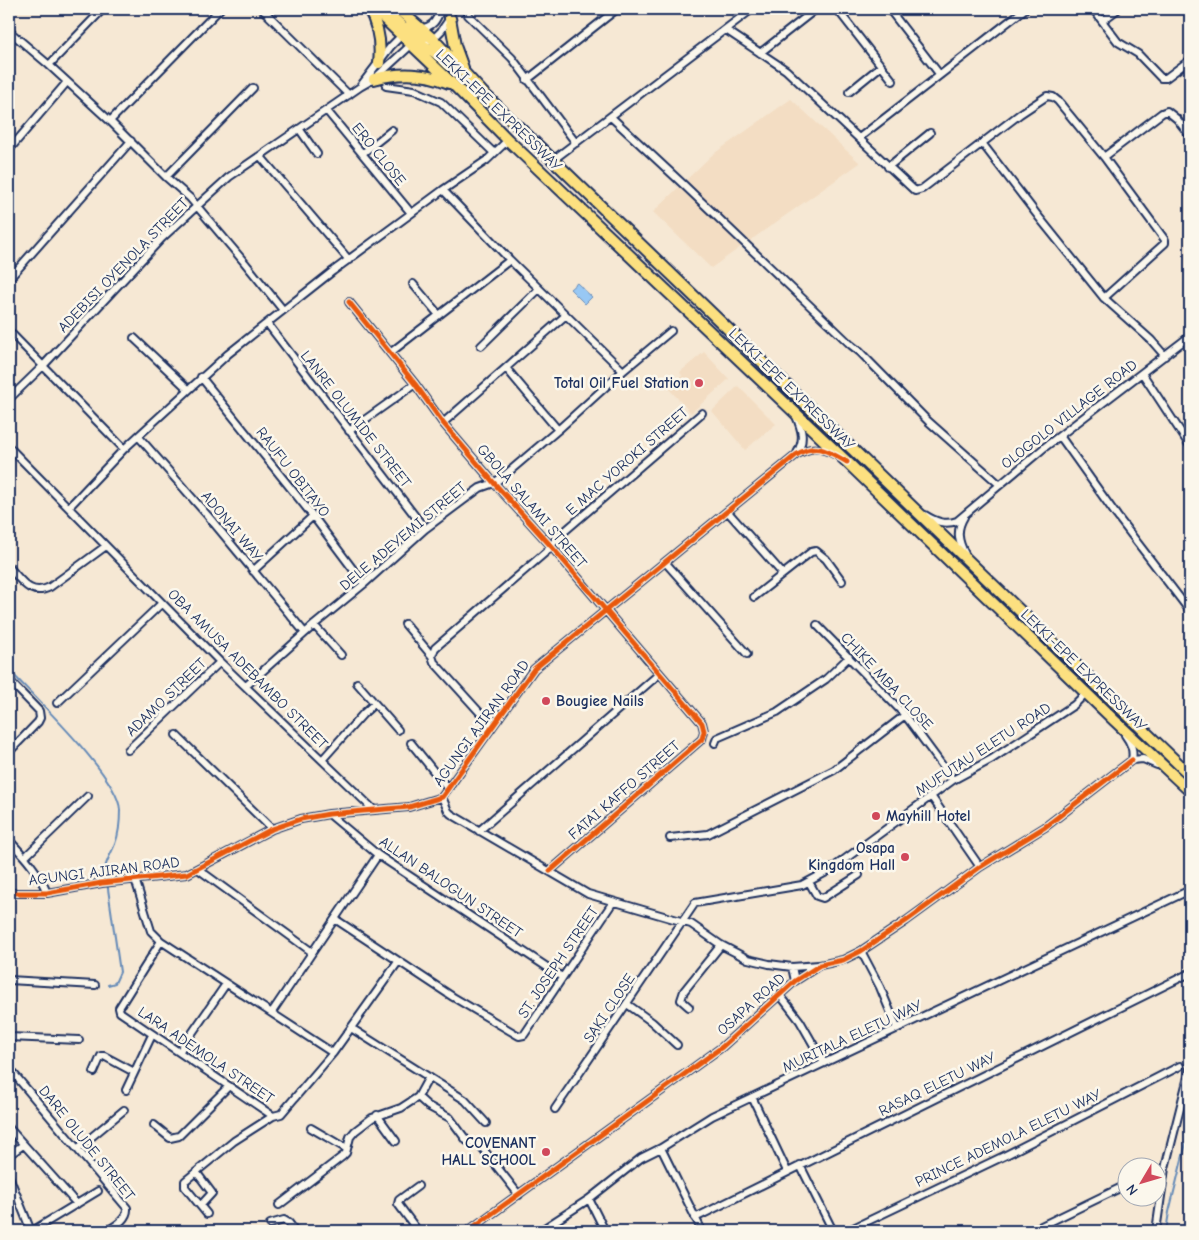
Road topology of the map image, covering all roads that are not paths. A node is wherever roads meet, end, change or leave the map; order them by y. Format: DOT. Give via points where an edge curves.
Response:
graph roads {
  1 [pos="102,9"];
  2 [pos="220,9"];
  3 [pos="262,9"];
  4 [pos="369,9"];
  5 [pos="374,9"];
  6 [pos="382,9"];
  7 [pos="398,9"];
  8 [pos="441,9"];
  9 [pos="617,9"];
  10 [pos="752,9"];
  11 [pos="816,9"];
  12 [pos="837,9"];
  13 [pos="889,9"];
  14 [pos="1024,9"];
  15 [pos="1093,9"];
  16 [pos="1118,9"];
  17 [pos="451,14"];
  18 [pos="468,14"];
  19 [pos="1102,20"];
  20 [pos="418,30"];
  21 [pos="726,30"];
  22 [pos="9,31"];
  23 [pos="401,35"];
  24 [pos="433,39"];
  25 [pos="416,44"];
  26 [pos="760,53"];
  27 [pos="1190,60"];
  28 [pos="379,63"];
  29 [pos="49,65"];
  30 [pos="881,66"];
  31 [pos="940,75"];
  32 [pos="374,79"];
  33 [pos="527,80"];
  34 [pos="893,81"];
  35 [pos="67,82"];
  36 [pos="386,86"];
  37 [pos="455,86"];
  38 [pos="360,87"];
  39 [pos="253,88"];
  40 [pos="482,92"];
  41 [pos="849,92"];
  42 [pos="349,95"];
  43 [pos="327,111"];
  44 [pos="611,117"];
  45 [pos="110,120"];
  46 [pos="512,120"];
  47 [pos="300,130"];
  48 [pos="392,130"];
  49 [pos="930,132"];
  50 [pos="1190,136"];
  51 [pos="859,138"];
  52 [pos="508,140"];
  53 [pos="131,141"];
  54 [pos="576,143"];
  55 [pos="982,143"];
  56 [pos="9,150"];
  57 [pos="363,153"];
  58 [pos="494,153"];
  59 [pos="317,154"];
  60 [pos="261,156"];
  61 [pos="1104,157"];
  62 [pos="553,160"];
  63 [pos="888,167"];
  64 [pos="166,177"];
  65 [pos="443,190"];
  66 [pos="197,206"];
  67 [pos="411,213"];
  68 [pos="349,260"];
  69 [pos="510,260"];
  70 [pos="9,279"];
  71 [pos="413,284"];
  72 [pos="539,289"];
  73 [pos="1104,298"];
  74 [pos="350,302"];
  75 [pos="282,310"];
  76 [pos="566,315"];
  77 [pos="438,316"];
  78 [pos="267,323"];
  79 [pos="9,331"];
  80 [pos="671,331"];
  81 [pos="1190,336"];
  82 [pos="134,338"];
  83 [pos="481,346"];
  84 [pos="390,353"];
  85 [pos="1164,356"];
  86 [pos="43,366"];
  87 [pos="506,368"];
  88 [pos="623,371"];
  89 [pos="1142,373"];
  90 [pos="201,377"];
  91 [pos="416,384"];
  92 [pos="188,389"];
  93 [pos="9,399"];
  94 [pos="702,414"];
  95 [pos="796,415"];
  96 [pos="443,423"];
  97 [pos="558,430"];
  98 [pos="350,431"];
  99 [pos="138,436"];
  100 [pos="1060,436"];
  101 [pos="1190,446"];
  102 [pos="9,447"];
  103 [pos="124,449"];
  104 [pos="796,455"];
  105 [pos="848,462"];
  106 [pos="494,483"];
  107 [pos="1000,485"];
  108 [pos="909,505"];
  109 [pos="69,507"];
  110 [pos="728,512"];
  111 [pos="966,515"];
  112 [pos="313,516"];
  113 [pos="426,529"];
  114 [pos="106,546"];
  115 [pos="551,546"];
  116 [pos="665,562"];
  117 [pos="9,567"];
  118 [pos="974,568"];
  119 [pos="253,571"];
  120 [pos="782,574"];
  121 [pos="842,581"];
  122 [pos="364,584"];
  123 [pos="754,597"];
  124 [pos="162,602"];
  125 [pos="607,610"];
  126 [pos="1190,610"];
  127 [pos="405,624"];
  128 [pos="314,625"];
  129 [pos="817,625"];
  130 [pos="305,633"];
  131 [pos="747,654"];
  132 [pos="341,655"];
  133 [pos="432,656"];
  134 [pos="849,657"];
  135 [pos="220,662"];
  136 [pos="659,674"];
  137 [pos="9,680"];
  138 [pos="357,683"];
  139 [pos="246,686"];
  140 [pos="1086,693"];
  141 [pos="57,703"];
  142 [pos="374,704"];
  143 [pos="905,715"];
  144 [pos="1116,721"];
  145 [pos="702,723"];
  146 [pos="492,726"];
  147 [pos="398,730"];
  148 [pos="176,735"];
  149 [pos="411,743"];
  150 [pos="715,743"];
  151 [pos="128,750"];
  152 [pos="9,752"];
  153 [pos="322,760"];
  154 [pos="1132,760"];
  155 [pos="1171,772"];
  156 [pos="1190,775"];
  157 [pos="954,780"];
  158 [pos="448,789"];
  159 [pos="1190,791"];
  160 [pos="88,796"];
  161 [pos="931,796"];
  162 [pos="442,797"];
  163 [pos="373,809"];
  164 [pos="329,814"];
  165 [pos="272,829"];
  166 [pos="479,831"];
  167 [pos="670,838"];
  168 [pos="9,840"];
  169 [pos="378,855"];
  170 [pos="25,857"];
  171 [pos="980,867"];
  172 [pos="198,869"];
  173 [pos="550,871"];
  174 [pos="859,875"];
  175 [pos="135,879"];
  176 [pos="809,882"];
  177 [pos="1190,890"];
  178 [pos="47,893"];
  179 [pos="9,894"];
  180 [pos="613,902"];
  181 [pos="335,919"];
  182 [pos="683,922"];
  183 [pos="161,941"];
  184 [pos="721,945"];
  185 [pos="861,950"];
  186 [pos="312,952"];
  187 [pos="398,962"];
  188 [pos="820,965"];
  189 [pos="792,967"];
  190 [pos="1190,973"];
  191 [pos="562,977"];
  192 [pos="9,980"];
  193 [pos="796,981"];
  194 [pos="226,984"];
  195 [pos="95,985"];
  196 [pos="780,995"];
  197 [pos="627,1004"];
  198 [pos="689,1007"];
  199 [pos="272,1012"];
  200 [pos="351,1028"];
  201 [pos="897,1028"];
  202 [pos="152,1035"];
  203 [pos="9,1037"];
  204 [pos="79,1040"];
  205 [pos="677,1045"];
  206 [pos="179,1052"];
  207 [pos="333,1053"];
  208 [pos="824,1063"];
  209 [pos="1180,1066"];
  210 [pos="9,1068"];
  211 [pos="1190,1069"];
  212 [pos="94,1072"];
  213 [pos="134,1072"];
  214 [pos="429,1077"];
  215 [pos="229,1086"];
  216 [pos="126,1090"];
  217 [pos="418,1097"];
  218 [pos="752,1097"];
  219 [pos="555,1109"];
  220 [pos="124,1110"];
  221 [pos="377,1115"];
  222 [pos="273,1116"];
  223 [pos="486,1123"];
  224 [pos="154,1125"];
  225 [pos="9,1128"];
  226 [pos="311,1128"];
  227 [pos="396,1141"];
  228 [pos="23,1145"];
  229 [pos="661,1148"];
  230 [pos="77,1149"];
  231 [pos="347,1149"];
  232 [pos="9,1155"];
  233 [pos="1166,1164"];
  234 [pos="800,1165"];
  235 [pos="788,1171"];
  236 [pos="197,1173"];
  237 [pos="9,1176"];
  238 [pos="418,1186"];
  239 [pos="1116,1190"];
  240 [pos="98,1191"];
  241 [pos="519,1195"];
  242 [pos="589,1199"];
  243 [pos="77,1204"];
  244 [pos="201,1205"];
  245 [pos="279,1205"];
  246 [pos="1159,1208"];
  247 [pos="207,1214"];
  248 [pos="696,1218"];
  249 [pos="270,1224"];
  250 [pos="416,1229"];
  251 [pos="31,1231"];
  252 [pos="108,1231"];
  253 [pos="295,1231"];
  254 [pos="406,1231"];
  255 [pos="468,1231"];
  256 [pos="540,1231"];
  257 [pos="606,1231"];
  258 [pos="702,1231"];
  259 [pos="833,1231"];
  260 [pos="847,1231"];
  261 [pos="1031,1231"];
  262 [pos="1156,1231"];
  1 -- 29 [label="street"];
  2 -- 45 [label="street"];
  3 -- 42 [label="street"];
  4 -- 28 [label="highway" via="378,31"];
  5 -- 23 [label="highway, LEKKI-EPE EXPRESSWAY"];
  6 -- 20 [label="highway" via="403,27"];
  7 -- 20 [label="highway"];
  8 -- 20 [label="street" via="436,23"];
  9 -- 33 [label="street"];
  10 -- 21 [label="street"];
  11 -- 26 [label="street"];
  12 -- 30 [label="street"];
  13 -- 31 [label="street"];
  14 -- 31 [label="street"];
  15 -- 19 [label="street"];
  16 -- 19 [label="street"];
  17 -- 24 [label="street" via="445,27"];
  17 -- 40 [label="highway" via="459,58 465,72"];
  18 -- 33 [label="street" via="506,51"];
  19 -- 27 [label="street" via="1118,42 1138,54 1162,78"];
  20 -- 23 [label="street"];
  20 -- 24 [label="highway"];
  21 -- 26 [label="street"];
  21 -- 44 [label="street"];
  22 -- 29 [label="street"];
  23 -- 25 [label="highway, LEKKI-EPE EXPRESSWAY"];
  23 -- 28 [label="street"];
  24 -- 25 [label="street"];
  24 -- 40 [label="highway, LEKKI-EPE EXPRESSWAY"];
  25 -- 32 [label="street"];
  25 -- 37 [label="highway, LEKKI-EPE EXPRESSWAY"];
  25 -- 46 [label="highway" via="443,58 500,114"];
  26 -- 51 [label="street" via="786,70"];
  28 -- 38 [label="street"];
  29 -- 35 [label="street"];
  30 -- 34 [label="street"];
  30 -- 41 [label="street"];
  31 -- 51 [label="street"];
  32 -- 37 [label="highway" via="396,74 415,75"];
  32 -- 38 [label="street"];
  33 -- 54 [label="street"];
  35 -- 45 [label="street"];
  35 -- 56 [label="street"];
  36 -- 58 [label="street" via="414,90 441,102"];
  37 -- 52 [label="highway, LEKKI-EPE EXPRESSWAY"];
  38 -- 42 [label="street, ADEBISI OYENOLA STREET"];
  39 -- 64 [label="street"];
  40 -- 46 [label="highway, LEKKI-EPE EXPRESSWAY"];
  42 -- 43 [label="street, ADEBISI OYENOLA STREET"];
  43 -- 47 [label="street, ADEBISI OYENOLA STREET"];
  43 -- 57 [label="street, ERO CLOSE"];
  44 -- 54 [label="street"];
  44 -- 107 [label="street" via="860,352 928,421"];
  45 -- 53 [label="street"];
  46 -- 62 [label="highway, LEKKI-EPE EXPRESSWAY"];
  47 -- 59 [label="street"];
  47 -- 60 [label="street, ADEBISI OYENOLA STREET"];
  48 -- 57 [label="street"];
  49 -- 63 [label="street"];
  50 -- 61 [label="street" via="1167,111"];
  51 -- 63 [label="street"];
  52 -- 58 [label="street"];
  52 -- 95 [label="highway, LEKKI-EPE EXPRESSWAY"];
  53 -- 64 [label="street"];
  53 -- 70 [label="street"];
  54 -- 62 [label="street"];
  55 -- 61 [label="street" via="1047,96 1058,101"];
  55 -- 63 [label="street" via="915,191"];
  55 -- 73 [label="street"];
  57 -- 67 [label="street, ERO CLOSE"];
  58 -- 65 [label="street"];
  60 -- 66 [label="street, ADEBISI OYENOLA STREET" via="230,177"];
  60 -- 68 [label="street"];
  61 -- 73 [label="street" via="1165,240"];
  62 -- 108 [label="highway, LEKKI-EPE EXPRESSWAY"];
  64 -- 66 [label="street"];
  65 -- 67 [label="street"];
  65 -- 69 [label="street"];
  66 -- 75 [label="street"];
  66 -- 86 [label="street, ADEBISI OYENOLA STREET" via="162,238"];
  67 -- 68 [label="street"];
  68 -- 75 [label="street"];
  69 -- 72 [label="street"];
  69 -- 77 [label="street"];
  71 -- 77 [label="street"];
  72 -- 76 [label="street"];
  72 -- 83 [label="street"];
  73 -- 85 [label="street"];
  74 -- 84 [label="street, GBOLA SALAMI STREET"];
  75 -- 78 [label="street"];
  76 -- 87 [label="street"];
  76 -- 88 [label="street"];
  77 -- 84 [label="street"];
  78 -- 90 [label="street"];
  78 -- 98 [label="street, LANRE OLUMIDE STREET"];
  79 -- 86 [label="street"];
  80 -- 88 [label="street, DELE ADEYEMI STREET"];
  81 -- 85 [label="street, OLOGOLO VILLAGE ROAD"];
  82 -- 92 [label="street"];
  84 -- 91 [label="street, GBOLA SALAMI STREET"];
  85 -- 89 [label="street, OLOGOLO VILLAGE ROAD"];
  86 -- 93 [label="street, ADEBISI OYENOLA STREET"];
  86 -- 103 [label="street"];
  87 -- 96 [label="street"];
  87 -- 97 [label="street"];
  88 -- 97 [label="street, DELE ADEYEMI STREET"];
  89 -- 100 [label="street, OLOGOLO VILLAGE ROAD"];
  89 -- 101 [label="street"];
  90 -- 92 [label="street"];
  90 -- 112 [label="street, RAUFU OBITAYO"];
  91 -- 96 [label="street, GBOLA SALAMI STREET"];
  91 -- 98 [label="street"];
  92 -- 99 [label="street"];
  94 -- 115 [label="street, E MAC YOROKI STREET"];
  95 -- 104 [label="street" via="802,430 801,446"];
  95 -- 105 [label="highway, LEKKI-EPE EXPRESSWAY"];
  96 -- 106 [label="street, GBOLA SALAMI STREET"];
  97 -- 106 [label="street, DELE ADEYEMI STREET"];
  98 -- 113 [label="street, LANRE OLUMIDE STREET"];
  99 -- 103 [label="street"];
  99 -- 119 [label="street, ADONAI WAY"];
  100 -- 107 [label="street, OLOGOLO VILLAGE ROAD"];
  100 -- 126 [label="street"];
  102 -- 109 [label="street, OBA AMUSA ADEBAMBO STREET"];
  103 -- 109 [label="street"];
  104 -- 105 [label="street" via="806,449 820,449"];
  104 -- 110 [label="street, AGUNGI AJIRAN ROAD"];
  105 -- 140 [label="highway, LEKKI-EPE EXPRESSWAY"];
  106 -- 113 [label="street, DELE ADEYEMI STREET" via="480,488"];
  106 -- 115 [label="street, GBOLA SALAMI STREET"];
  107 -- 111 [label="street, OLOGOLO VILLAGE ROAD"];
  108 -- 111 [label="street" via="940,523 952,523"];
  108 -- 118 [label="highway, LEKKI-EPE EXPRESSWAY"];
  109 -- 114 [label="street, OBA AMUSA ADEBAMBO STREET"];
  110 -- 116 [label="street, AGUNGI AJIRAN ROAD"];
  110 -- 120 [label="street"];
  111 -- 118 [label="street" via="959,527 958,539"];
  112 -- 119 [label="street"];
  112 -- 122 [label="street, RAUFU OBITAYO"];
  113 -- 122 [label="street, DELE ADEYEMI STREET"];
  114 -- 117 [label="street" via="42,591 31,590"];
  114 -- 124 [label="street, OBA AMUSA ADEBAMBO STREET"];
  115 -- 125 [label="street, GBOLA SALAMI STREET"];
  115 -- 133 [label="street, E MAC YOROKI STREET" via="435,648"];
  116 -- 125 [label="street, AGUNGI AJIRAN ROAD"];
  116 -- 131 [label="street"];
  118 -- 156 [label="highway, LEKKI-EPE EXPRESSWAY"];
  119 -- 130 [label="street, ADONAI WAY"];
  120 -- 121 [label="street" via="816,551"];
  120 -- 123 [label="street"];
  122 -- 128 [label="street, DELE ADEYEMI STREET"];
  124 -- 135 [label="street, OBA AMUSA ADEBAMBO STREET"];
  124 -- 141 [label="street"];
  125 -- 136 [label="street, GBOLA SALAMI STREET"];
  125 -- 146 [label="street, AGUNGI AJIRAN ROAD" via="534,669"];
  127 -- 133 [label="street"];
  128 -- 130 [label="street, DELE ADEYEMI STREET"];
  128 -- 132 [label="street"];
  129 -- 134 [label="street, CHIKE MBA CLOSE"];
  130 -- 139 [label="street, DELE ADEYEMI STREET"];
  133 -- 146 [label="street"];
  134 -- 143 [label="street, CHIKE MBA CLOSE"];
  134 -- 150 [label="street" via="826,679 777,712 717,738"];
  135 -- 139 [label="street, OBA AMUSA ADEBAMBO STREET"];
  135 -- 151 [label="street, ADAMO STREET"];
  136 -- 145 [label="street, GBOLA SALAMI STREET"];
  136 -- 166 [label="street"];
  137 -- 152 [label="street" via="40,714 38,722"];
  138 -- 142 [label="street"];
  139 -- 153 [label="street, OBA AMUSA ADEBAMBO STREET"];
  140 -- 144 [label="highway, LEKKI-EPE EXPRESSWAY"];
  140 -- 157 [label="street, MUFUTAU ELETU ROAD" via="1074,705"];
  142 -- 147 [label="street"];
  142 -- 153 [label="street"];
  143 -- 157 [label="street, CHIKE MBA CLOSE"];
  143 -- 167 [label="street" via="834,770 708,834"];
  144 -- 154 [label="street" via="1130,743"];
  144 -- 155 [label="highway, LEKKI-EPE EXPRESSWAY"];
  145 -- 173 [label="street, FATAI KAFFO STREET" via="702,739"];
  146 -- 158 [label="street, AGUNGI AJIRAN ROAD"];
  148 -- 165 [label="street"];
  149 -- 158 [label="street"];
  153 -- 163 [label="street, OBA AMUSA ADEBAMBO STREET"];
  154 -- 155 [label="street" via="1152,761"];
  154 -- 171 [label="street, OSAPA ROAD" via="1045,827"];
  155 -- 159 [label="highway, LEKKI-EPE EXPRESSWAY"];
  157 -- 161 [label="street, MUFUTAU ELETU ROAD"];
  158 -- 162 [label="street, AGUNGI AJIRAN ROAD"];
  160 -- 170 [label="street"];
  161 -- 171 [label="street"];
  161 -- 176 [label="street, MUFUTAU ELETU ROAD"];
  162 -- 163 [label="street, AGUNGI AJIRAN ROAD" via="409,807"];
  162 -- 166 [label="street" via="448,810"];
  163 -- 164 [label="street, AGUNGI AJIRAN ROAD"];
  164 -- 165 [label="street, AGUNGI AJIRAN ROAD"];
  164 -- 169 [label="street, ALLAN BALOGUN STREET"];
  165 -- 172 [label="street, AGUNGI AJIRAN ROAD"];
  166 -- 173 [label="street"];
  168 -- 170 [label="street"];
  169 -- 181 [label="street"];
  169 -- 191 [label="street, ALLAN BALOGUN STREET"];
  170 -- 178 [label="street" via="42,880"];
  171 -- 185 [label="street, OSAPA ROAD"];
  172 -- 175 [label="street, AGUNGI AJIRAN ROAD" via="187,874"];
  172 -- 186 [label="street"];
  173 -- 180 [label="street" via="588,894"];
  174 -- 176 [label="street" via="823,898 817,896"];
  175 -- 178 [label="street, AGUNGI AJIRAN ROAD"];
  175 -- 183 [label="street" via="152,931"];
  176 -- 182 [label="street, MUFUTAU ELETU ROAD" via="794,888 695,903"];
  177 -- 201 [label="street, MURITALA ELETU WAY"];
  178 -- 179 [label="street, AGUNGI AJIRAN ROAD"];
  180 -- 182 [label="street"];
  180 -- 191 [label="street, ST. JOSEPH STREET"];
  181 -- 186 [label="street"];
  181 -- 187 [label="street"];
  182 -- 184 [label="street"];
  182 -- 197 [label="street, SAKI CLOSE"];
  183 -- 194 [label="street"];
  183 -- 202 [label="street, LARA ADEMOLA STREET" via="119,1010"];
  184 -- 189 [label="street" via="748,959"];
  184 -- 198 [label="street" via="684,991 681,1000"];
  185 -- 188 [label="street, OSAPA ROAD" via="843,960"];
  185 -- 201 [label="street"];
  186 -- 199 [label="street"];
  187 -- 191 [label="street, ST. JOSEPH STREET" via="519,1036 524,1035"];
  187 -- 200 [label="street, LARA ADEMOLA STREET"];
  188 -- 189 [label="street"];
  188 -- 193 [label="street, OSAPA ROAD"];
  189 -- 193 [label="street"];
  190 -- 234 [label="street, RASAQ ELETU WAY"];
  192 -- 195 [label="street"];
  193 -- 196 [label="street, OSAPA ROAD"];
  194 -- 199 [label="street"];
  194 -- 206 [label="street"];
  196 -- 208 [label="street" via="800,1021"];
  196 -- 241 [label="street, OSAPA ROAD" via="722,1047"];
  197 -- 205 [label="street"];
  197 -- 219 [label="street, SAKI CLOSE"];
  199 -- 207 [label="street"];
  200 -- 207 [label="street, LARA ADEMOLA STREET"];
  200 -- 214 [label="street"];
  201 -- 208 [label="street, MURITALA ELETU WAY"];
  202 -- 206 [label="street, LARA ADEMOLA STREET"];
  202 -- 213 [label="street"];
  203 -- 204 [label="street"];
  206 -- 215 [label="street, LARA ADEMOLA STREET"];
  207 -- 222 [label="street, LARA ADEMOLA STREET" via="281,1114"];
  208 -- 218 [label="street, MURITALA ELETU WAY"];
  209 -- 260 [label="street, PRINCE ADEMOLA ELETU WAY" via="1004,1156"];
  210 -- 230 [label="street, DARE OLUDE STREET"];
  211 -- 233 [label="street"];
  212 -- 213 [label="street" via="101,1056 104,1056"];
  213 -- 216 [label="street"];
  214 -- 217 [label="street"];
  214 -- 223 [label="street" via="465,1100"];
  215 -- 222 [label="street, LARA ADEMOLA STREET"];
  215 -- 224 [label="street" via="179,1136 170,1138"];
  217 -- 221 [label="street" via="401,1108"];
  217 -- 241 [label="street" via="450,1118 467,1140 480,1145"];
  218 -- 229 [label="street, MURITALA ELETU WAY" via="712,1116"];
  218 -- 235 [label="street"];
  220 -- 230 [label="street"];
  221 -- 227 [label="street"];
  221 -- 231 [label="street" via="355,1131"];
  222 -- 236 [label="street" via="234,1141"];
  225 -- 228 [label="street"];
  226 -- 231 [label="street"];
  228 -- 232 [label="street"];
  228 -- 243 [label="street"];
  229 -- 242 [label="street, MURITALA ELETU WAY" via="641,1158"];
  229 -- 248 [label="street"];
  230 -- 252 [label="street, DARE OLUDE STREET" via="127,1208 126,1217"];
  231 -- 245 [label="street" via="343,1156"];
  234 -- 235 [label="street, RASAQ ELETU WAY"];
  234 -- 259 [label="street"];
  235 -- 248 [label="street, RASAQ ELETU WAY"];
  236 -- 244 [label="street" via="212,1193"];
  236 -- 244 [label="street" via="184,1184"];
  237 -- 251 [label="street"];
  238 -- 250 [label="street" via="398,1204"];
  239 -- 261 [label="street"];
  240 -- 243 [label="street"];
  241 -- 255 [label="street, OSAPA ROAD"];
  242 -- 256 [label="street, MURITALA ELETU WAY"];
  242 -- 257 [label="street"];
  243 -- 251 [label="street"];
  244 -- 247 [label="street"];
  246 -- 262 [label="street"];
  248 -- 258 [label="street"];
  249 -- 253 [label="street" via="284,1220"];
  250 -- 254 [label="street"];
}
